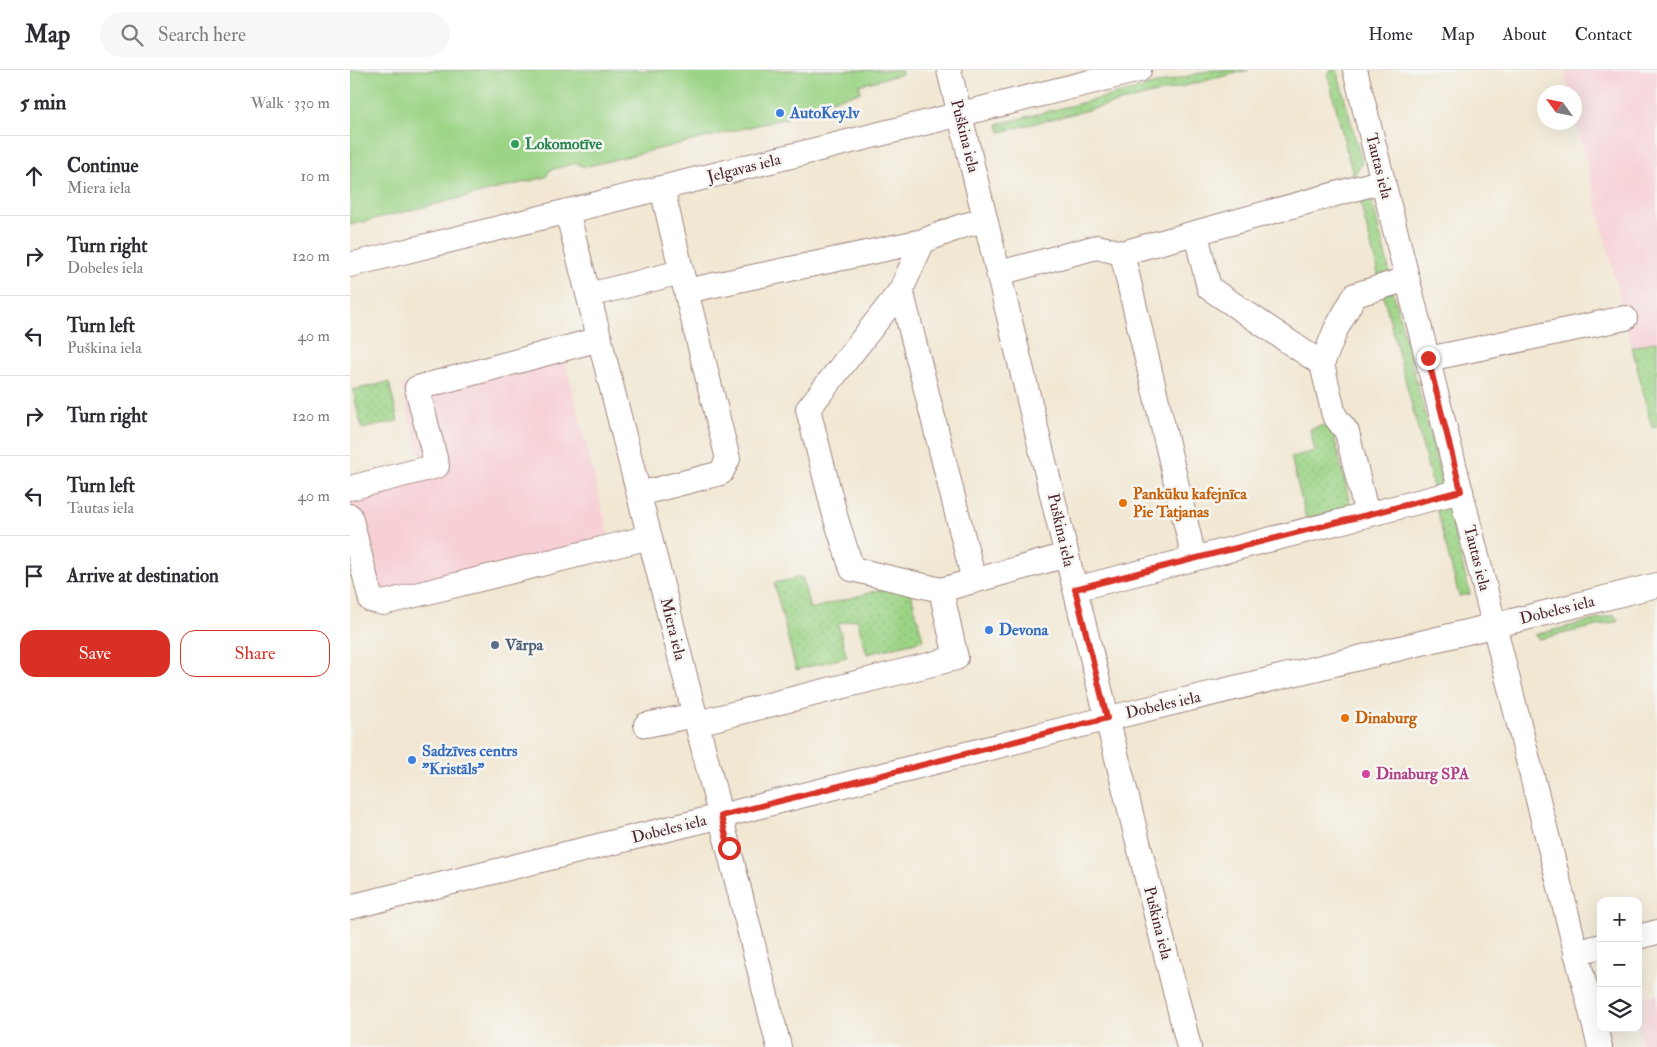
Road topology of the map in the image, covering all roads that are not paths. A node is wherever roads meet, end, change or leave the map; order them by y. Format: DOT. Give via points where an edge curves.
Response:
graph roads {
  1 [pos="949,70"];
  2 [pos="1139,70"];
  3 [pos="1355,70"];
  4 [pos="960,114"];
  5 [pos="1383,182"];
  6 [pos="662,188"];
  7 [pos="567,211"];
  8 [pos="986,220"];
  9 [pos="1196,234"];
  10 [pos="923,241"];
  11 [pos="1122,253"];
  12 [pos="350,265"];
  13 [pos="998,273"];
  14 [pos="1407,279"];
  15 [pos="683,281"];
  16 [pos="901,290"];
  17 [pos="589,295"];
  18 [pos="1625,318"];
  19 [pos="600,340"];
  20 [pos="1428,358"];
  21 [pos="1322,364"];
  22 [pos="350,488"];
  23 [pos="1461,491"];
  24 [pos="639,494"];
  25 [pos="1367,515"];
  26 [pos="350,516"];
  27 [pos="650,537"];
  28 [pos="1067,555"];
  29 [pos="1194,558"];
  30 [pos="974,581"];
  31 [pos="1657,585"];
  32 [pos="1075,589"];
  33 [pos="941,590"];
  34 [pos="1494,626"];
  35 [pos="1107,718"];
  36 [pos="696,719"];
  37 [pos="646,725"];
  38 [pos="721,816"];
  39 [pos="350,907"];
  40 [pos="1657,932"];
  41 [pos="1642,936"];
  42 [pos="1597,947"];
  43 [pos="1576,953"];
  44 [pos="779,1047"];
  45 [pos="1189,1047"];
  46 [pos="1600,1047"];
  1 -- 4 [label="street, Puškina iela"];
  2 -- 4 [label="street, Jelgavas iela"];
  3 -- 5 [label="street, Tautas iela"];
  4 -- 6 [label="street, Jelgavas iela"];
  4 -- 8 [label="street, Puškina iela"];
  5 -- 9 [label="street"];
  5 -- 14 [label="street, Tautas iela"];
  6 -- 7 [label="street, Jelgavas iela"];
  6 -- 15 [label="street"];
  7 -- 12 [label="street, Jelgavas iela"];
  7 -- 17 [label="street, Miera iela"];
  8 -- 10 [label="street"];
  8 -- 13 [label="street, Puškina iela"];
  9 -- 11 [label="street"];
  9 -- 21 [label="street" via="1209,288"];
  10 -- 15 [label="street"];
  10 -- 16 [label="street"];
  11 -- 13 [label="street" via="1097,247"];
  11 -- 29 [label="street"];
  13 -- 28 [label="street, Puškina iela"];
  14 -- 20 [label="street, Tautas iela"];
  14 -- 21 [label="street" via="1355,294"];
  15 -- 17 [label="street"];
  15 -- 24 [label="street" via="728,459 720,473"];
  16 -- 30 [label="street"];
  16 -- 33 [label="street" via="808,409 852,569"];
  17 -- 19 [label="street, Miera iela"];
  18 -- 20 [label="street"];
  19 -- 22 [label="street" via="417,388 437,466"];
  19 -- 24 [label="street, Miera iela"];
  20 -- 23 [label="street, Tautas iela"];
  21 -- 25 [label="street" via="1334,415 1347,432"];
  23 -- 25 [label="street"];
  23 -- 34 [label="street, Tautas iela"];
  24 -- 27 [label="street, Miera iela"];
  25 -- 29 [label="street"];
  26 -- 27 [label="street" via="371,600 383,603"];
  27 -- 36 [label="street, Miera iela"];
  28 -- 30 [label="street"];
  28 -- 32 [label="street, Puškina iela"];
  29 -- 32 [label="street"];
  30 -- 33 [label="street"];
  31 -- 34 [label="street, Dobeles iela"];
  32 -- 35 [label="street, Puškina iela"];
  33 -- 36 [label="street" via="956,658"];
  34 -- 35 [label="street, Dobeles iela"];
  34 -- 43 [label="street, Tautas iela"];
  35 -- 38 [label="street, Dobeles iela"];
  35 -- 45 [label="street, Puškina iela"];
  36 -- 37 [label="street"];
  36 -- 38 [label="street, Miera iela"];
  38 -- 39 [label="street, Dobeles iela"];
  38 -- 44 [label="street, Miera iela"];
  40 -- 41 [label="street"];
  42 -- 43 [label="street"];
  43 -- 46 [label="street, Tautas iela"];
}
